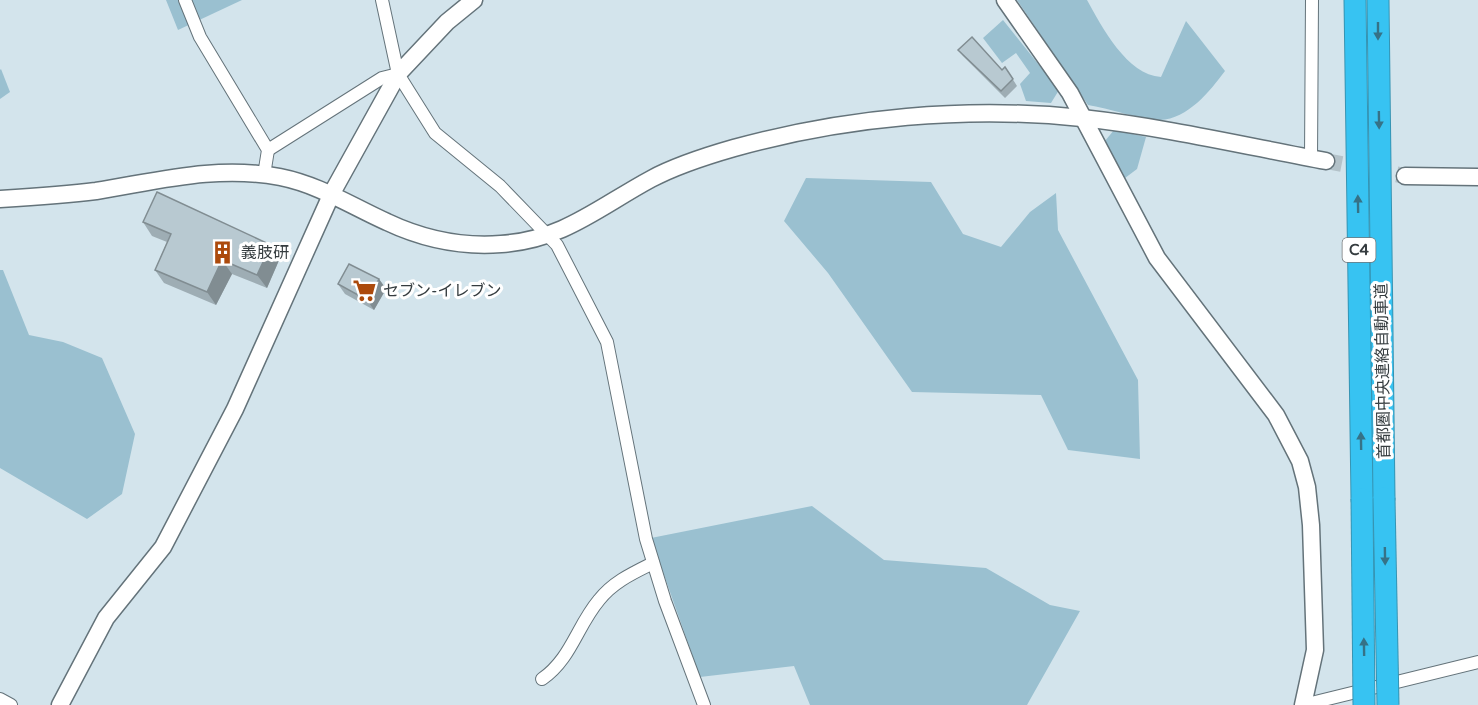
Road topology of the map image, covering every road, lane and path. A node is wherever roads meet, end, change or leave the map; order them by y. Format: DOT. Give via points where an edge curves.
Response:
graph roads {
  1 [pos="185,0"];
  2 [pos="382,0"];
  3 [pos="474,0"];
  4 [pos="1005,0"];
  5 [pos="1312,0"];
  6 [pos="1355,0"];
  7 [pos="1378,0"];
  8 [pos="398,74"];
  9 [pos="1083,118"];
  10 [pos="268,150"];
  11 [pos="1319,160"];
  12 [pos="264,175"];
  13 [pos="1405,176"];
  14 [pos="1478,177"];
  15 [pos="332,193"];
  16 [pos="0,199"];
  17 [pos="546,237"];
  18 [pos="653,563"];
  19 [pos="1478,662"];
  20 [pos="542,679"];
  21 [pos="0,699"];
  22 [pos="11,705"];
  23 [pos="60,705"];
  24 [pos="704,705"];
  25 [pos="1303,705"];
  26 [pos="1364,705"];
  27 [pos="1388,705"];
  1 -- 10 [label="street" via="200,37"];
  2 -- 8 [label="street"];
  3 -- 8 [label="street" via="447,22"];
  4 -- 9 [label="street"];
  5 -- 11 [label="street"];
  26 -- 6 [label="highway, 首都圏中央連絡自動車道 / C4, one-way, bridge"];
  7 -- 27 [label="highway, 首都圏中央連絡自動車道 / C4, one-way, bridge"];
  8 -- 10 [label="street" via="382,78"];
  8 -- 15 [label="street"];
  8 -- 17 [label="street" via="435,133 500,186"];
  9 -- 11 [label="street"];
  9 -- 17 [label="street" via="931,115 856,123 738,147 668,171 582,221"];
  9 -- 25 [label="street" via="1157,258 1276,416 1300,461 1311,525 1315,650"];
  10 -- 12 [label="street"];
  12 -- 15 [label="street"];
  12 -- 16 [label="street" via="209,172 90,192"];
  13 -- 14 [label="street"];
  15 -- 17 [label="street" via="388,223 450,242 503,244"];
  15 -- 23 [label="street" via="235,409 163,547 106,618"];
  17 -- 18 [label="street" via="557,244 607,342"];
  18 -- 20 [label="street" via="617,582 598,600 567,655"];
  18 -- 24 [label="street"];
  19 -- 25 [label="street"];
  21 -- 22 [label="street"];
}
